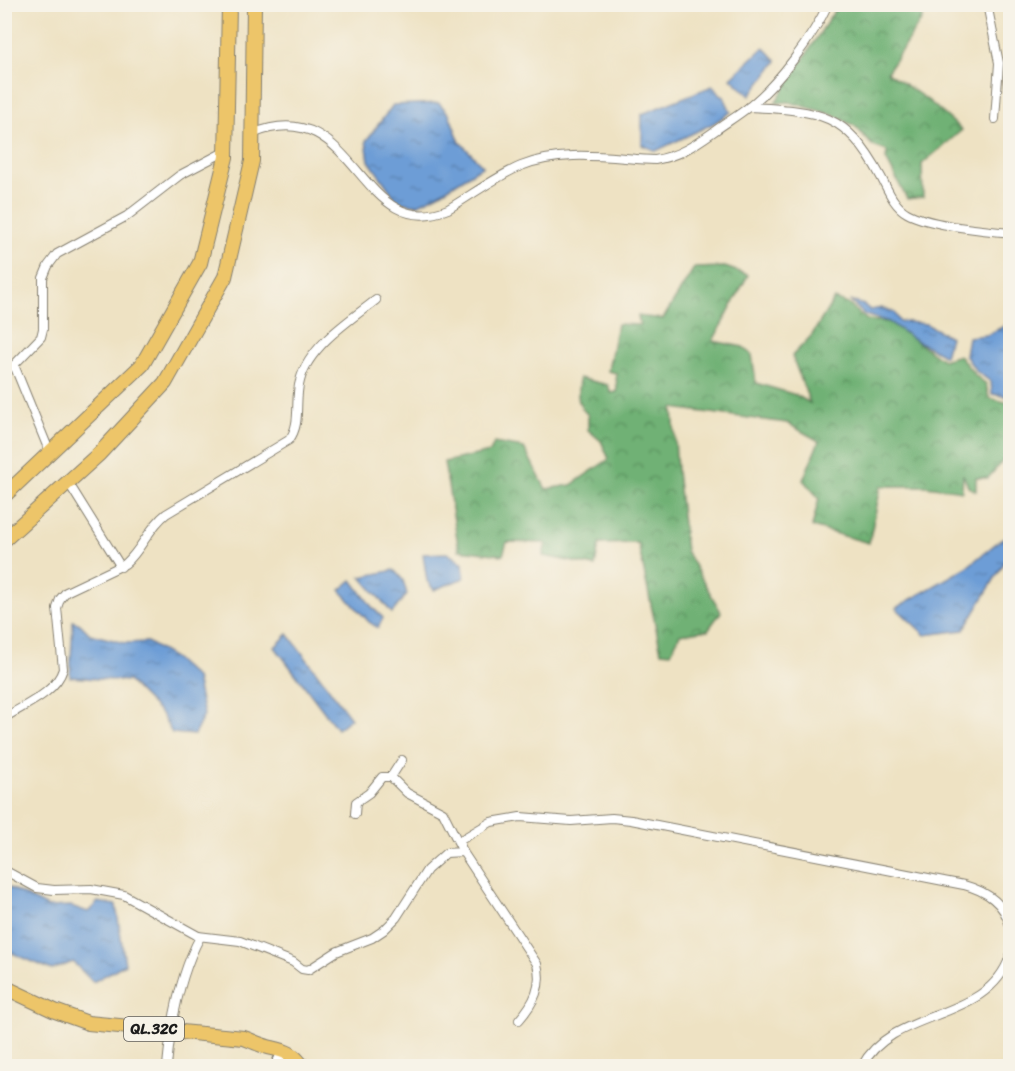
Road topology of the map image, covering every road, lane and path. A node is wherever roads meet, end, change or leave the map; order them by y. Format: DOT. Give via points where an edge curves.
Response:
graph roads {
  1 [pos="229,4"];
  2 [pos="254,4"];
  3 [pos="828,4"];
  4 [pos="987,4"];
  5 [pos="749,107"];
  6 [pos="995,119"];
  7 [pos="252,134"];
  8 [pos="226,151"];
  9 [pos="1011,233"];
  10 [pos="376,300"];
  11 [pos="14,365"];
  12 [pos="4,370"];
  13 [pos="50,453"];
  14 [pos="69,482"];
  15 [pos="4,496"];
  16 [pos="4,540"];
  17 [pos="121,567"];
  18 [pos="4,718"];
  19 [pos="402,760"];
  20 [pos="391,777"];
  21 [pos="355,814"];
  22 [pos="463,852"];
  23 [pos="4,870"];
  24 [pos="1010,926"];
  25 [pos="200,937"];
  26 [pos="1011,957"];
  27 [pos="4,987"];
  28 [pos="519,1020"];
  29 [pos="170,1030"];
  30 [pos="284,1050"];
  31 [pos="168,1066"];
  32 [pos="276,1066"];
  33 [pos="302,1066"];
  34 [pos="862,1066"];
  1 -- 8 [label="main road"];
  2 -- 7 [label="main road"];
  3 -- 5 [label="street" via="803,46"];
  4 -- 6 [label="street" via="999,63"];
  5 -- 7 [label="street" via="678,155 655,160 563,157 534,162 505,174 448,209 425,215 388,204 335,144 321,135 282,127"];
  5 -- 9 [label="street" via="810,112 838,123 860,142 897,205 907,213 932,222"];
  7 -- 14 [label="main road" via="252,161 225,277 165,383"];
  8 -- 11 [label="street" via="180,175 127,216 57,254 43,278 41,338"];
  8 -- 13 [label="main road" via="200,263 142,365"];
  10 -- 17 [label="street" via="336,332 307,363 298,384 296,426 289,440 166,514"];
  11 -- 12 [label="street"];
  11 -- 13 [label="street"];
  13 -- 15 [label="main road"];
  14 -- 16 [label="main road"];
  14 -- 17 [label="street"];
  17 -- 18 [label="street" via="60,598 57,608 61,674 51,688"];
  19 -- 20 [label="street"];
  20 -- 21 [label="street" via="382,777 356,802"];
  20 -- 22 [label="street" via="407,793 443,812"];
  22 -- 24 [label="street" via="459,842 491,822 533,817 631,820 979,889 1001,906"];
  22 -- 25 [label="street" via="446,853 427,870 384,930 308,970 240,941"];
  22 -- 28 [label="street" via="537,964 537,992"];
  23 -- 25 [label="street" via="37,888 91,889 124,895"];
  25 -- 29 [label="street" via="188,963"];
  26 -- 34 [label="street" via="999,978 986,990 956,1008 893,1034"];
  27 -- 29 [label="main road, QL.32C" via="88,1023"];
  29 -- 30 [label="main road, QL.32C" via="244,1038"];
  29 -- 31 [label="street"];
  30 -- 32 [label="street"];
  30 -- 33 [label="main road, QL.32C"];
}
